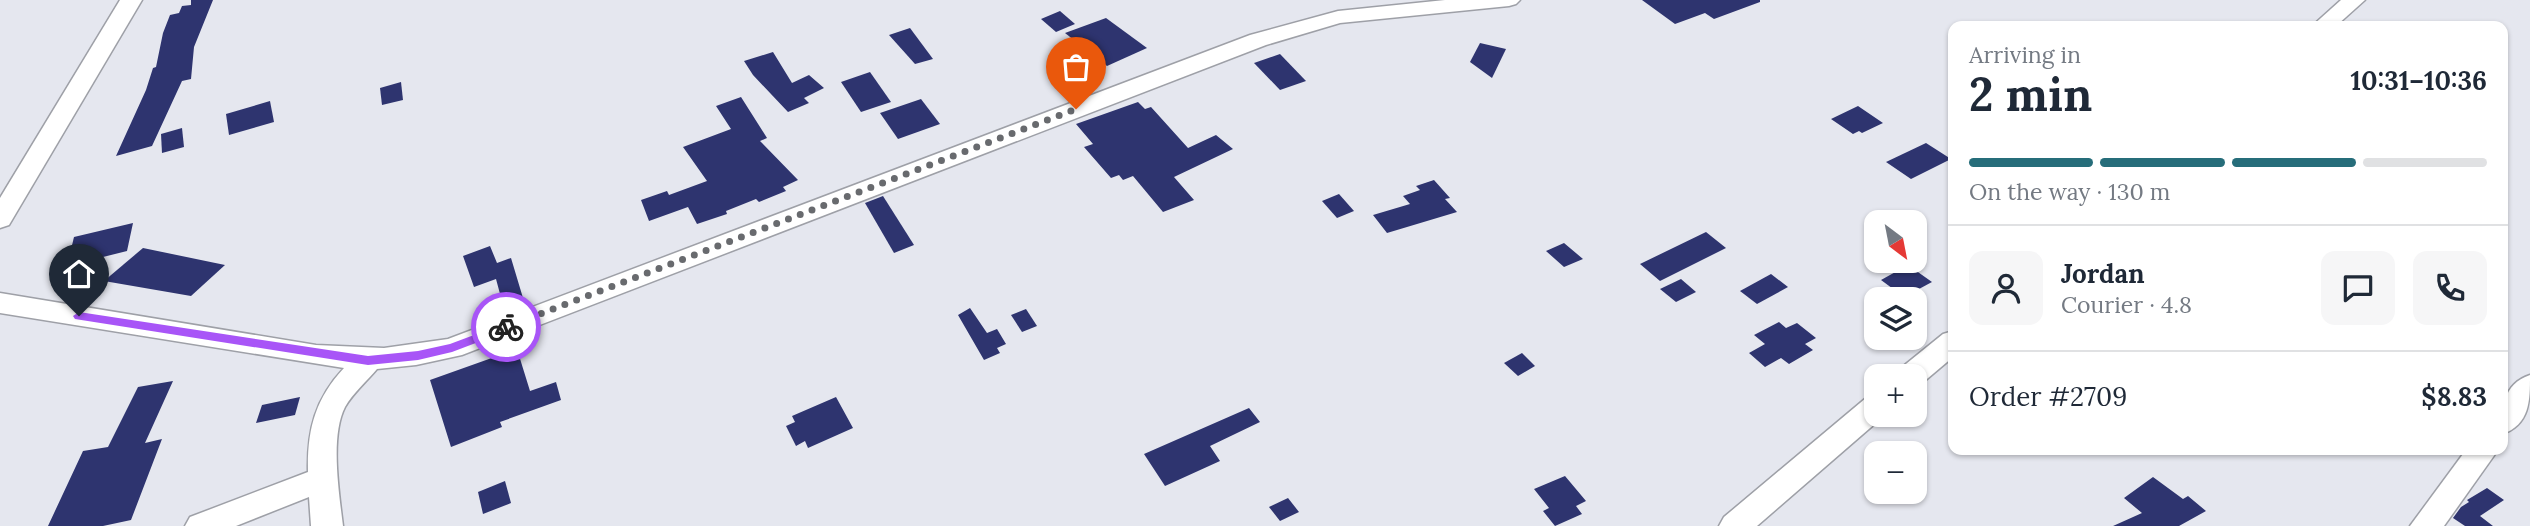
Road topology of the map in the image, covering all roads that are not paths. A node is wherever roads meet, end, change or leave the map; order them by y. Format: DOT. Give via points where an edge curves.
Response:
graph roads {
  1 [pos="131,0"];
  2 [pos="1509,0"];
  3 [pos="2354,0"];
  4 [pos="1330,9"];
  5 [pos="2329,21"];
  6 [pos="0,219"];
  7 [pos="0,303"];
  8 [pos="1948,345"];
  9 [pos="368,360"];
  10 [pos="1925,364"];
  11 [pos="2530,386"];
  12 [pos="2508,415"];
  13 [pos="1864,416"];
  14 [pos="2479,455"];
  15 [pos="322,479"];
  16 [pos="201,526"];
  17 [pos="327,526"];
  18 [pos="1735,526"];
  19 [pos="2426,526"];
  1 -- 6 [label="street"];
  2 -- 4 [label="street"];
  3 -- 5 [label="street"];
  4 -- 9 [label="street" via="452,348"];
  7 -- 9 [label="street"];
  8 -- 10 [label="street"];
  9 -- 15 [label="street" via="332,403"];
  11 -- 12 [label="street"];
  13 -- 18 [label="street"];
  14 -- 19 [label="street"];
  15 -- 16 [label="street"];
  15 -- 17 [label="street"];
}
